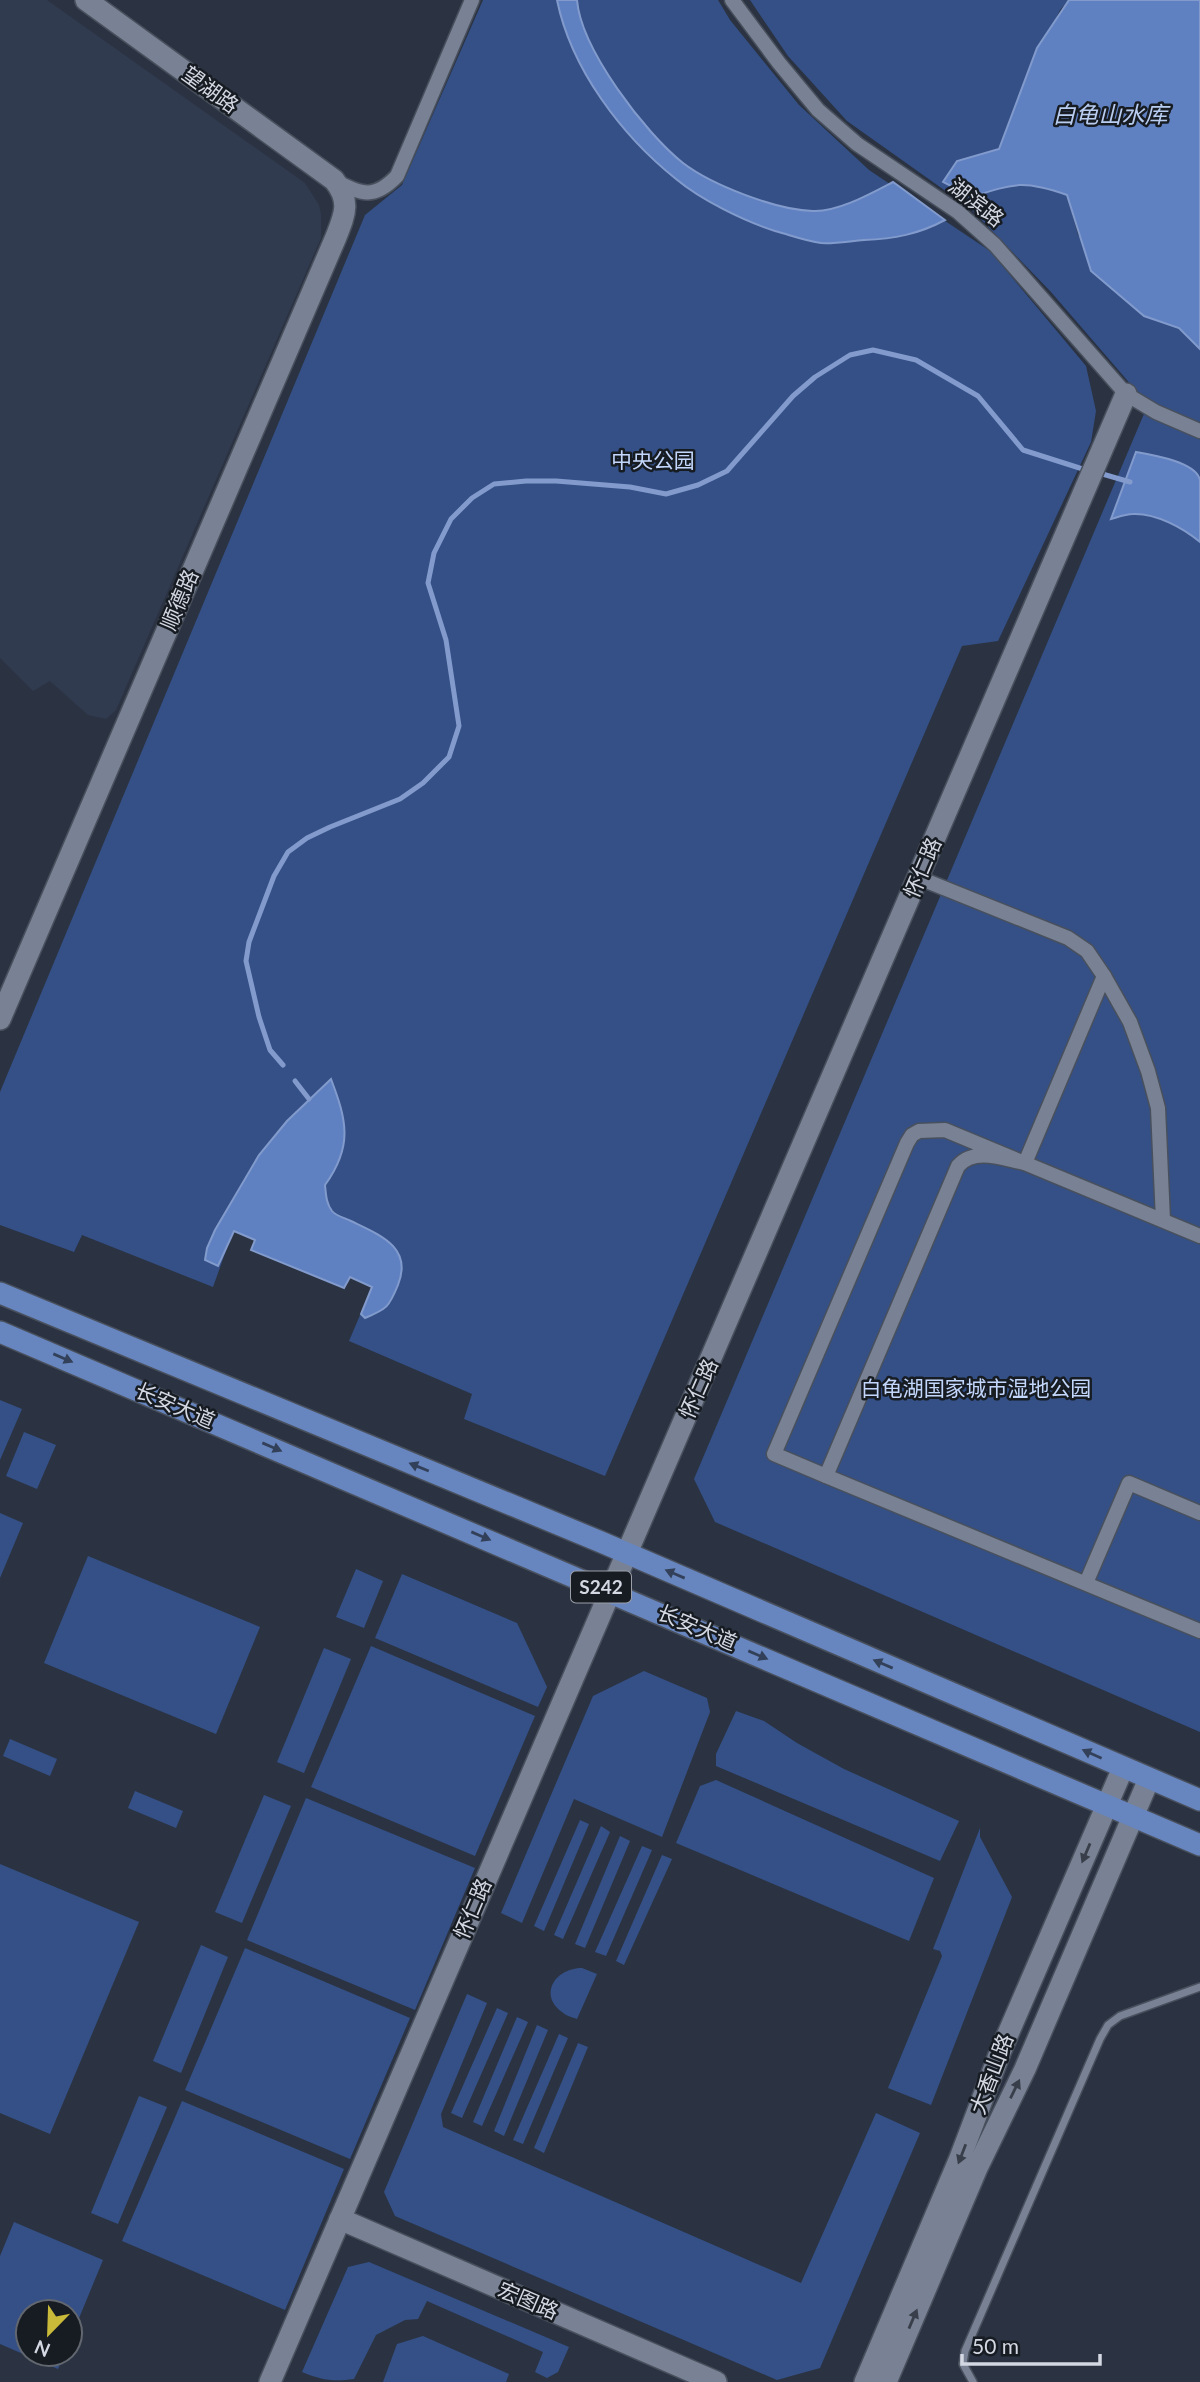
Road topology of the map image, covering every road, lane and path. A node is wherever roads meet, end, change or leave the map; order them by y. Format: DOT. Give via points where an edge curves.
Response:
graph roads {
  1 [pos="86,0"];
  2 [pos="472,0"];
  3 [pos="732,0"];
  4 [pos="334,180"];
  5 [pos="1126,394"];
  6 [pos="1200,431"];
  7 [pos="919,878"];
  8 [pos="1104,976"];
  9 [pos="0,1019"];
  10 [pos="1025,1163"];
  11 [pos="1163,1220"];
  12 [pos="1200,1236"];
  13 [pos="0,1293"];
  14 [pos="0,1332"];
  15 [pos="826,1476"];
  16 [pos="1200,1513"];
  17 [pos="626,1553"];
  18 [pos="1086,1583"];
  19 [pos="610,1591"];
  20 [pos="1200,1631"];
  21 [pos="1123,1768"];
  22 [pos="1149,1779"];
  23 [pos="1200,1800"];
  24 [pos="1106,1804"];
  25 [pos="1133,1816"];
  26 [pos="1200,1845"];
  27 [pos="1200,1987"];
  28 [pos="340,2219"];
  29 [pos="270,2382"];
  30 [pos="716,2382"];
  31 [pos="865,2382"];
  32 [pos="886,2382"];
  33 [pos="973,2382"];
  1 -- 4 [label="street, 望湖路"];
  2 -- 4 [label="street" via="397,176 372,193 359,193"];
  3 -- 5 [label="street, 湖滨路" via="818,110 856,144 958,212 995,245"];
  4 -- 9 [label="street, 顺德路" via="344,192 344,217"];
  5 -- 6 [label="street, 湖滨路"];
  5 -- 7 [label="street, 怀仁路"];
  7 -- 8 [label="street" via="1068,938 1087,951"];
  7 -- 17 [label="street, 怀仁路"];
  8 -- 10 [label="street"];
  8 -- 11 [label="street" via="1130,1021 1158,1108"];
  10 -- 11 [label="street"];
  10 -- 15 [label="street" via="982,1155 971,1156 958,1166"];
  10 -- 15 [label="street" via="945,1130 912,1135 774,1454"];
  11 -- 12 [label="street"];
  17 -- 13 [label="main road, 长安大道 / S242, one-way"];
  14 -- 19 [label="main road, 长安大道 / S242, one-way"];
  15 -- 18 [label="street"];
  16 -- 18 [label="street" via="1129,1483"];
  17 -- 19 [label="street, 怀仁路"];
  21 -- 17 [label="main road, 长安大道 / S242, one-way"];
  18 -- 20 [label="street"];
  19 -- 24 [label="main road, 长安大道 / S242, one-way"];
  19 -- 28 [label="street, 怀仁路"];
  21 -- 22 [label="main road, 长安大道 / S242"];
  21 -- 24 [label="street, 大香山路"];
  22 -- 23 [label="main road, 长安大道 / S242"];
  22 -- 25 [label="street, 大香山路"];
  24 -- 25 [label="main road, 长安大道 / S242"];
  24 -- 31 [label="street, 大香山路, one-way"];
  25 -- 26 [label="main road, 长安大道 / S242"];
  32 -- 25 [label="street, 大香山路, one-way"];
  27 -- 33 [label="lane" via="1120,2016 1108,2025 965,2351 963,2364"];
  28 -- 29 [label="street, 怀仁路"];
  28 -- 30 [label="street, 宏图路"];
}
